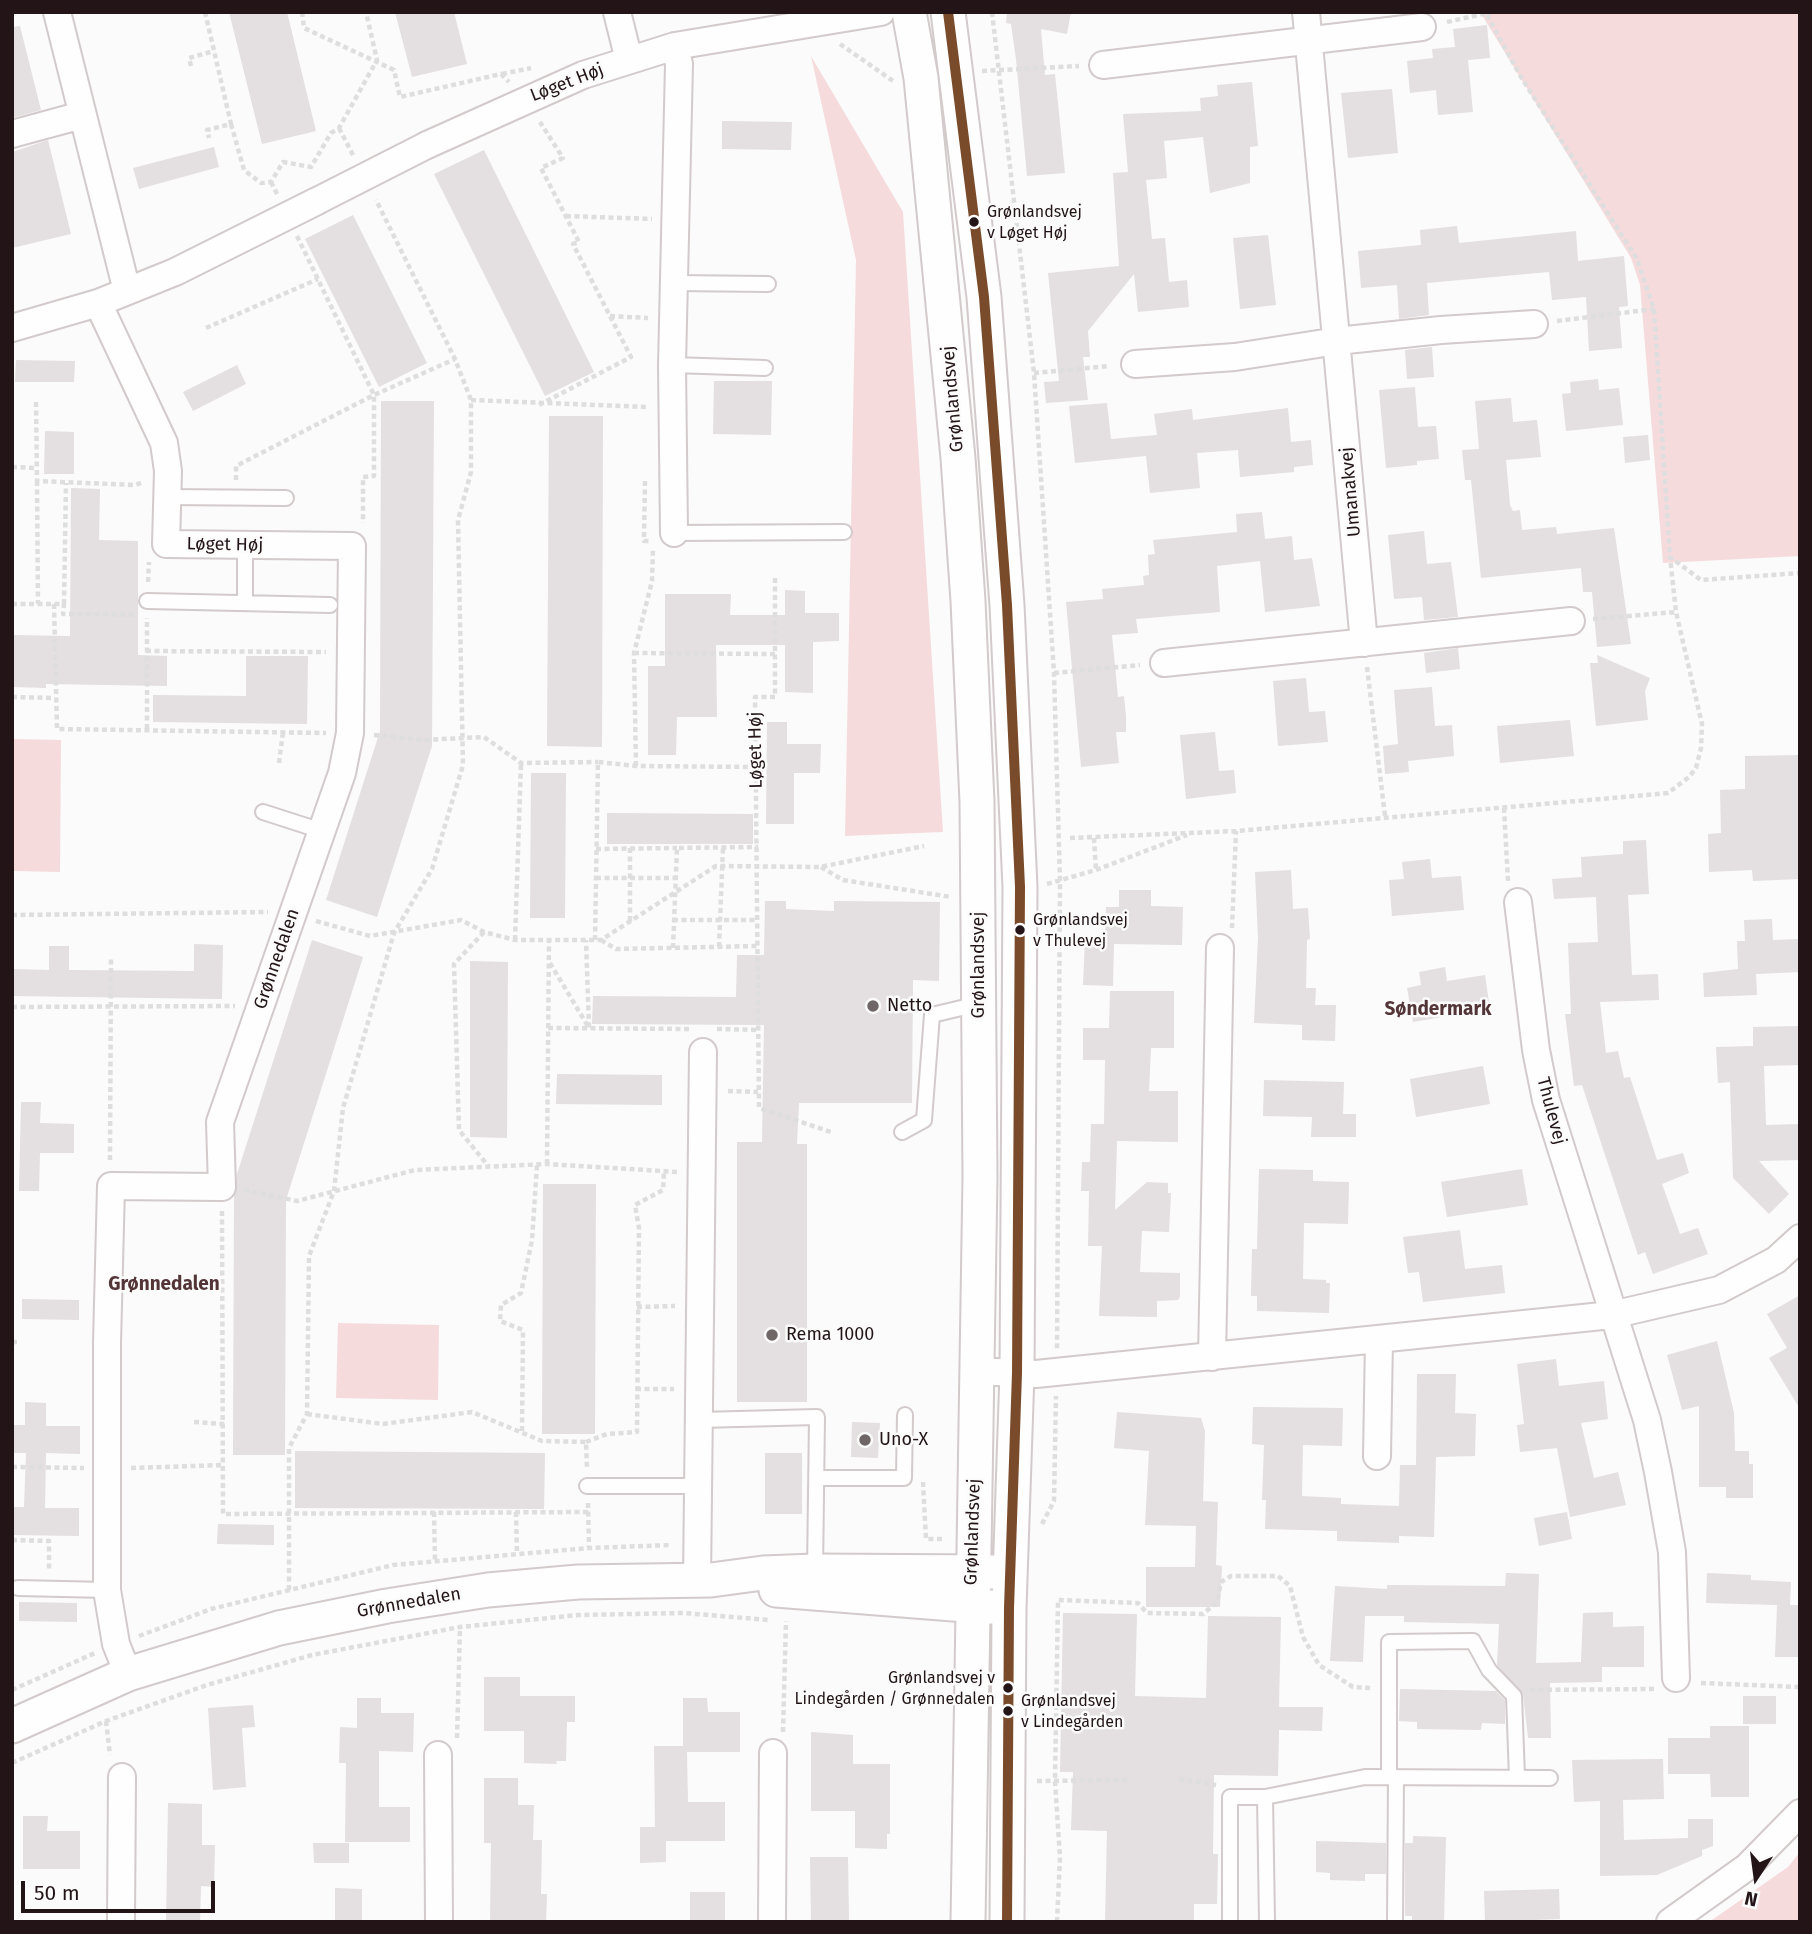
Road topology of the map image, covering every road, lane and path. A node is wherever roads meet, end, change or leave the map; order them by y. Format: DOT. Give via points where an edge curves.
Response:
graph roads {
  1 [pos="57,12"];
  2 [pos="205,12"];
  3 [pos="302,12"];
  4 [pos="366,12"];
  5 [pos="617,12"];
  6 [pos="881,12"];
  7 [pos="909,12"];
  8 [pos="948,12"];
  9 [pos="1306,12"];
  10 [pos="1490,14"];
  11 [pos="828,19"];
  12 [pos="1422,27"];
  13 [pos="1309,38"];
  14 [pos="675,46"];
  15 [pos="214,51"];
  16 [pos="377,60"];
  17 [pos="629,60"];
  18 [pos="1103,65"];
  19 [pos="191,66"];
  20 [pos="978,71"];
  21 [pos="899,81"];
  22 [pos="526,98"];
  23 [pos="82,115"];
  24 [pos="231,124"];
  25 [pos="339,128"];
  26 [pos="12,134"];
  27 [pos="209,138"];
  28 [pos="357,164"];
  29 [pos="271,182"];
  30 [pos="370,188"];
  31 [pos="287,215"];
  32 [pos="566,216"];
  33 [pos="674,219"];
  34 [pos="317,279"];
  35 [pos="674,283"];
  36 [pos="768,284"];
  37 [pos="127,291"];
  38 [pos="99,303"];
  39 [pos="1654,309"];
  40 [pos="610,316"];
  41 [pos="673,320"];
  42 [pos="1534,324"];
  43 [pos="12,328"];
  44 [pos="206,328"];
  45 [pos="1337,341"];
  46 [pos="456,359"];
  47 [pos="1135,364"];
  48 [pos="672,365"];
  49 [pos="765,368"];
  50 [pos="1034,373"];
  51 [pos="374,395"];
  52 [pos="471,400"];
  53 [pos="36,402"];
  54 [pos="539,405"];
  55 [pos="673,407"];
  56 [pos="12,467"];
  57 [pos="37,468"];
  58 [pos="37,481"];
  59 [pos="66,482"];
  60 [pos="168,484"];
  61 [pos="236,498"];
  62 [pos="286,498"];
  63 [pos="362,531"];
  64 [pos="844,532"];
  65 [pos="664,537"];
  66 [pos="245,545"];
  67 [pos="1670,557"];
  68 [pos="1800,573"];
  69 [pos="775,578"];
  70 [pos="244,602"];
  71 [pos="12,604"];
  72 [pos="38,604"];
  73 [pos="54,604"];
  74 [pos="64,604"];
  75 [pos="330,605"];
  76 [pos="147,608"];
  77 [pos="1676,612"];
  78 [pos="1571,621"];
  79 [pos="1364,643"];
  80 [pos="146,651"];
  81 [pos="351,652"];
  82 [pos="634,653"];
  83 [pos="775,654"];
  84 [pos="1164,663"];
  85 [pos="1054,673"];
  86 [pos="12,697"];
  87 [pos="54,698"];
  88 [pos="147,729"];
  89 [pos="283,732"];
  90 [pos="350,733"];
  91 [pos="461,737"];
  92 [pos="598,762"];
  93 [pos="279,763"];
  94 [pos="521,763"];
  95 [pos="636,766"];
  96 [pos="755,767"];
  97 [pos="1504,808"];
  98 [pos="263,812"];
  99 [pos="1385,816"];
  100 [pos="322,831"];
  101 [pos="1236,831"];
  102 [pos="1191,834"];
  103 [pos="1070,838"];
  104 [pos="1094,838"];
  105 [pos="758,846"];
  106 [pos="924,846"];
  107 [pos="723,847"];
  108 [pos="630,848"];
  109 [pos="677,848"];
  110 [pos="596,849"];
  111 [pos="759,865"];
  112 [pos="722,866"];
  113 [pos="820,867"];
  114 [pos="1096,870"];
  115 [pos="596,878"];
  116 [pos="630,878"];
  117 [pos="675,878"];
  118 [pos="1020,887"];
  119 [pos="674,893"];
  120 [pos="980,897"];
  121 [pos="1518,902"];
  122 [pos="294,911"];
  123 [pos="12,915"];
  124 [pos="673,920"];
  125 [pos="720,920"];
  126 [pos="758,920"];
  127 [pos="630,921"];
  128 [pos="394,933"];
  129 [pos="484,933"];
  130 [pos="515,940"];
  131 [pos="549,940"];
  132 [pos="586,940"];
  133 [pos="598,940"];
  134 [pos="757,946"];
  135 [pos="719,947"];
  136 [pos="673,948"];
  137 [pos="1220,948"];
  138 [pos="110,958"];
  139 [pos="549,961"];
  140 [pos="979,1004"];
  141 [pos="12,1007"];
  142 [pos="261,1007"];
  143 [pos="111,1008"];
  144 [pos="548,1028"];
  145 [pos="589,1028"];
  146 [pos="758,1030"];
  147 [pos="703,1052"];
  148 [pos="902,1132"];
  149 [pos="834,1133"];
  150 [pos="547,1164"];
  151 [pos="537,1165"];
  152 [pos="489,1167"];
  153 [pos="664,1171"];
  154 [pos="701,1173"];
  155 [pos="111,1186"];
  156 [pos="222,1187"];
  157 [pos="334,1191"];
  158 [pos="1800,1238"];
  159 [pos="700,1306"];
  160 [pos="637,1307"];
  161 [pos="1612,1315"];
  162 [pos="1380,1340"];
  163 [pos="1212,1357"];
  164 [pos="977,1371"];
  165 [pos="1017,1374"];
  166 [pos="636,1389"];
  167 [pos="699,1389"];
  168 [pos="307,1414"];
  169 [pos="905,1415"];
  170 [pos="699,1420"];
  171 [pos="194,1422"];
  172 [pos="224,1424"];
  173 [pos="522,1431"];
  174 [pos="586,1442"];
  175 [pos="1377,1456"];
  176 [pos="818,1478"];
  177 [pos="904,1478"];
  178 [pos="587,1486"];
  179 [pos="698,1486"];
  180 [pos="434,1512"];
  181 [pos="516,1512"];
  182 [pos="588,1512"];
  183 [pos="288,1515"];
  184 [pos="942,1539"];
  185 [pos="12,1540"];
  186 [pos="589,1548"];
  187 [pos="517,1554"];
  188 [pos="435,1562"];
  189 [pos="972,1571"];
  190 [pos="1010,1572"];
  191 [pos="704,1580"];
  192 [pos="18,1588"];
  193 [pos="48,1589"];
  194 [pos="107,1590"];
  195 [pos="289,1590"];
  196 [pos="809,1596"];
  197 [pos="971,1607"];
  198 [pos="1009,1608"];
  199 [pos="786,1621"];
  200 [pos="460,1627"];
  201 [pos="128,1674"];
  202 [pos="1676,1678"];
  203 [pos="1800,1688"];
  204 [pos="1389,1689"];
  205 [pos="1514,1696"];
  206 [pos="12,1726"];
  207 [pos="773,1753"];
  208 [pos="438,1755"];
  209 [pos="12,1763"];
  210 [pos="122,1777"];
  211 [pos="1392,1777"];
  212 [pos="1517,1777"];
  213 [pos="1550,1778"];
  214 [pos="1179,1779"];
  215 [pos="1008,1780"];
  216 [pos="1127,1780"];
  217 [pos="1055,1782"];
  218 [pos="1230,1797"];
  219 [pos="1265,1797"];
  220 [pos="1800,1813"];
  221 [pos="121,1922"];
  222 [pos="439,1922"];
  223 [pos="772,1922"];
  224 [pos="968,1922"];
  225 [pos="1007,1922"];
  226 [pos="1057,1922"];
  227 [pos="1230,1922"];
  228 [pos="1267,1922"];
  229 [pos="1395,1922"];
  230 [pos="1670,1922"];
  1 -- 23 [label="street"];
  2 -- 15 [label="path"];
  3 -- 16 [label="path" via="304,28"];
  4 -- 16 [label="path"];
  5 -- 17 [label="street"];
  6 -- 11 [label="street, Løget Høj"];
  7 -- 120 [label="street, Grønlandsvej" via="921,78 958,458"];
  8 -- 118 [label="street" via="984,297 1007,605"];
  9 -- 13 [label="street, Umanakvej"];
  10 -- 12 [label="path"];
  10 -- 39 [label="path" via="1521,77 1637,259"];
  11 -- 14 [label="street, Løget Høj"];
  11 -- 21 [label="path" via="833,38 891,80"];
  12 -- 13 [label="street"];
  13 -- 18 [label="street"];
  13 -- 45 [label="street, Umanakvej"];
  14 -- 17 [label="street, Løget Høj"];
  14 -- 33 [label="street" via="679,64"];
  15 -- 19 [label="path" via="189,58"];
  15 -- 24 [label="path"];
  16 -- 22 [label="path" via="394,70 400,97 501,74"];
  16 -- 25 [label="path"];
  17 -- 22 [label="street, Løget Høj"];
  18 -- 20 [label="path"];
  22 -- 31 [label="street, Løget Høj, bridge"];
  22 -- 32 [label="path" via="563,158 541,168"];
  23 -- 26 [label="street"];
  23 -- 37 [label="street"];
  24 -- 27 [label="path" via="207,130"];
  24 -- 29 [label="path" via="244,170 261,183"];
  25 -- 28 [label="path"];
  25 -- 29 [label="path" via="331,133 311,167 282,162"];
  29 -- 31 [label="path"];
  30 -- 46 [label="path"];
  31 -- 34 [label="path"];
  31 -- 37 [label="street, Løget Høj"];
  32 -- 33 [label="path"];
  32 -- 40 [label="path" via="579,242 573,244"];
  33 -- 35 [label="street"];
  34 -- 44 [label="path"];
  34 -- 51 [label="path"];
  35 -- 36 [label="lane"];
  35 -- 41 [label="street"];
  37 -- 38 [label="street, Løget Høj"];
  38 -- 43 [label="street, Løget Høj"];
  38 -- 60 [label="street, Løget Høj" via="164,443"];
  39 -- 42 [label="path"];
  39 -- 67 [label="path"];
  40 -- 41 [label="path"];
  40 -- 54 [label="path" via="631,357"];
  41 -- 48 [label="street"];
  42 -- 45 [label="street"];
  45 -- 47 [label="street" via="1235,357"];
  45 -- 79 [label="street, Umanakvej"];
  46 -- 51 [label="path"];
  46 -- 52 [label="path"];
  47 -- 50 [label="path"];
  48 -- 49 [label="lane"];
  48 -- 55 [label="street"];
  51 -- 61 [label="path" via="236,466"];
  51 -- 63 [label="path" via="374,476 363,477"];
  52 -- 54 [label="path"];
  52 -- 91 [label="path" via="471,472 458,520"];
  53 -- 57 [label="path"];
  54 -- 55 [label="path"];
  55 -- 65 [label="street"];
  56 -- 57 [label="path"];
  57 -- 58 [label="path"];
  58 -- 59 [label="path"];
  58 -- 72 [label="path"];
  59 -- 60 [label="path"];
  59 -- 74 [label="path"];
  60 -- 61 [label="lane"];
  60 -- 66 [label="street, Løget Høj" via="166,544"];
  61 -- 62 [label="lane"];
  64 -- 65 [label="lane"];
  65 -- 82 [label="path"];
  66 -- 70 [label="lane"];
  66 -- 81 [label="street, Løget Høj" via="352,546"];
  67 -- 68 [label="path" via="1701,580"];
  67 -- 77 [label="path"];
  69 -- 83 [label="path, Løget Høj"];
  70 -- 75 [label="lane"];
  70 -- 76 [label="lane"];
  71 -- 72 [label="path"];
  72 -- 73 [label="path"];
  73 -- 74 [label="path"];
  73 -- 87 [label="path"];
  74 -- 76 [label="path" via="64,614"];
  76 -- 80 [label="path"];
  77 -- 78 [label="path"];
  77 -- 97 [label="path" via="1702,724 1701,748 1689,777 1668,793"];
  78 -- 79 [label="street"];
  79 -- 84 [label="street"];
  79 -- 99 [label="path"];
  80 -- 81 [label="path"];
  80 -- 88 [label="path"];
  81 -- 90 [label="street, Løget Høj"];
  82 -- 83 [label="path"];
  82 -- 95 [label="path"];
  83 -- 96 [label="path, Løget Høj" via="775,697 755,697"];
  84 -- 85 [label="path"];
  86 -- 87 [label="path"];
  87 -- 88 [label="path" via="57,729"];
  88 -- 89 [label="path"];
  89 -- 90 [label="path"];
  89 -- 93 [label="path"];
  90 -- 91 [label="path" via="424,740"];
  90 -- 100 [label="street, Grønnedalen"];
  91 -- 94 [label="path" via="484,737"];
  91 -- 128 [label="path" via="463,765 432,869"];
  92 -- 94 [label="path"];
  92 -- 95 [label="path"];
  92 -- 110 [label="path"];
  94 -- 130 [label="path"];
  95 -- 96 [label="path"];
  96 -- 105 [label="path, Løget Høj"];
  97 -- 99 [label="path"];
  97 -- 121 [label="path" via="1508,887"];
  98 -- 100 [label="lane"];
  99 -- 101 [label="path"];
  100 -- 122 [label="street, Grønnedalen"];
  101 -- 102 [label="path"];
  101 -- 137 [label="path" via="1232,936"];
  102 -- 104 [label="path"];
  102 -- 114 [label="path"];
  103 -- 104 [label="path"];
  104 -- 114 [label="path"];
  105 -- 107 [label="path"];
  105 -- 111 [label="path, Løget Høj"];
  106 -- 113 [label="path"];
  107 -- 109 [label="path"];
  107 -- 112 [label="path"];
  108 -- 109 [label="path"];
  108 -- 110 [label="path"];
  108 -- 116 [label="path"];
  109 -- 117 [label="path"];
  110 -- 115 [label="path"];
  111 -- 112 [label="path"];
  111 -- 113 [label="path"];
  111 -- 126 [label="path, Løget Høj"];
  112 -- 119 [label="path"];
  112 -- 125 [label="path"];
  113 -- 120 [label="path" via="843,880"];
  114 -- 118 [label="path" via="1041,886"];
  115 -- 116 [label="path"];
  115 -- 133 [label="path"];
  116 -- 117 [label="path"];
  116 -- 127 [label="path"];
  117 -- 119 [label="path"];
  118 -- 165 [label="street"];
  119 -- 124 [label="path"];
  119 -- 127 [label="path"];
  120 -- 140 [label="street, Grønlandsvej"];
  121 -- 161 [label="street, Thulevej" via="1546,1100"];
  122 -- 123 [label="path"];
  122 -- 128 [label="path" via="321,924 370,936"];
  122 -- 142 [label="street, Grønnedalen"];
  124 -- 125 [label="path"];
  124 -- 136 [label="path"];
  125 -- 126 [label="path"];
  125 -- 135 [label="path"];
  126 -- 134 [label="path, Løget Høj"];
  127 -- 133 [label="path"];
  128 -- 129 [label="path" via="461,920"];
  128 -- 157 [label="path" via="343,1108"];
  129 -- 130 [label="path"];
  129 -- 152 [label="path" via="454,964 459,1130"];
  130 -- 131 [label="path"];
  131 -- 132 [label="path"];
  131 -- 139 [label="path"];
  132 -- 133 [label="path"];
  132 -- 145 [label="path"];
  133 -- 136 [label="path" via="616,949"];
  134 -- 135 [label="path"];
  134 -- 146 [label="path, Løget Høj"];
  135 -- 136 [label="path"];
  137 -- 163 [label="street"];
  138 -- 143 [label="path"];
  139 -- 144 [label="path"];
  139 -- 145 [label="path"];
  140 -- 148 [label="lane" via="932,1015 923,1120"];
  140 -- 164 [label="street, Grønlandsvej"];
  141 -- 143 [label="path"];
  142 -- 143 [label="path"];
  142 -- 156 [label="street, Grønnedalen" via="220,1122"];
  143 -- 155 [label="path"];
  144 -- 145 [label="path"];
  144 -- 150 [label="path"];
  145 -- 146 [label="path"];
  146 -- 149 [label="path, Løget Høj" via="759,1108"];
  147 -- 154 [label="street"];
  150 -- 151 [label="path"];
  150 -- 153 [label="path"];
  151 -- 152 [label="path"];
  151 -- 173 [label="path" via="532,1240 522,1293 501,1305 500,1321 523,1330"];
  152 -- 157 [label="path" via="415,1170"];
  153 -- 154 [label="path"];
  153 -- 160 [label="path" via="663,1190 635,1205 639,1228"];
  154 -- 159 [label="street"];
  155 -- 156 [label="street"];
  155 -- 194 [label="street"];
  156 -- 157 [label="path" via="297,1200"];
  156 -- 172 [label="path"];
  157 -- 168 [label="path" via="309,1256"];
  158 -- 161 [label="street" via="1776,1260 1719,1290"];
  159 -- 160 [label="path"];
  159 -- 167 [label="street"];
  160 -- 166 [label="path"];
  161 -- 162 [label="street"];
  161 -- 202 [label="street, Thulevej" via="1647,1420 1667,1520"];
  162 -- 163 [label="street"];
  162 -- 175 [label="street"];
  163 -- 165 [label="street"];
  164 -- 165 [label="street"];
  164 -- 189 [label="street, Grønlandsvej"];
  165 -- 190 [label="street"];
  166 -- 167 [label="path"];
  166 -- 174 [label="path" via="637,1432 607,1434"];
  167 -- 170 [label="street"];
  168 -- 173 [label="path" via="383,1424 472,1412"];
  168 -- 183 [label="path" via="289,1448"];
  169 -- 177 [label="lane"];
  170 -- 176 [label="lane" via="817,1417"];
  170 -- 179 [label="street"];
  171 -- 172 [label="path"];
  172 -- 183 [label="path" via="223,1514"];
  173 -- 174 [label="path" via="542,1441"];
  174 -- 178 [label="path"];
  176 -- 177 [label="lane"];
  176 -- 196 [label="lane"];
  177 -- 184 [label="path" via="923,1482 926,1539"];
  178 -- 179 [label="lane"];
  178 -- 182 [label="path"];
  179 -- 191 [label="street"];
  180 -- 181 [label="path"];
  180 -- 183 [label="path"];
  180 -- 188 [label="path"];
  181 -- 182 [label="path"];
  181 -- 187 [label="path"];
  182 -- 186 [label="path"];
  183 -- 195 [label="path"];
  185 -- 193 [label="path" via="49,1541"];
  189 -- 190 [label="street, Grønnedalen"];
  189 -- 196 [label="street, Grønnedalen"];
  189 -- 197 [label="street, Grønlandsvej"];
  190 -- 198 [label="street"];
  191 -- 196 [label="street, Grønnedalen"];
  191 -- 201 [label="street, Grønnedalen" via="578,1582 387,1605 279,1628"];
  192 -- 193 [label="lane"];
  193 -- 194 [label="lane"];
  194 -- 201 [label="street" via="116,1644"];
  196 -- 197 [label="street, Grønnedalen"];
  196 -- 199 [label="path"];
  197 -- 198 [label="street, Grønnedalen"];
  197 -- 224 [label="street, Grønlandsvej"];
  198 -- 215 [label="street"];
  199 -- 200 [label="path" via="684,1613 592,1614"];
  199 -- 207 [label="path" via="783,1739"];
  200 -- 208 [label="path" via="456,1745"];
  200 -- 209 [label="path" via="312,1655 208,1685 106,1721"];
  201 -- 206 [label="street, Grønnedalen"];
  202 -- 203 [label="path" via="1713,1686"];
  202 -- 205 [label="path" via="1662,1689 1520,1690"];
  204 -- 205 [label="lane" via="1389,1642 1473,1641 1489,1670"];
  204 -- 211 [label="lane"];
  204 -- 217 [label="path" via="1353,1687 1320,1665 1303,1637 1290,1586 1278,1576 1231,1576 1221,1582 1217,1602 1203,1614 1147,1613 1138,1602 1058,1600"];
  205 -- 212 [label="lane"];
  207 -- 223 [label="street"];
  208 -- 222 [label="street"];
  210 -- 221 [label="street"];
  211 -- 212 [label="lane"];
  211 -- 219 [label="lane" via="1365,1777"];
  211 -- 229 [label="lane"];
  212 -- 213 [label="lane"];
  214 -- 218 [label="path" via="1213,1784"];
  215 -- 217 [label="path"];
  215 -- 225 [label="street"];
  216 -- 217 [label="path"];
  217 -- 226 [label="path" via="1060,1857"];
  218 -- 219 [label="lane"];
  218 -- 227 [label="lane"];
  219 -- 228 [label="lane"];
  220 -- 230 [label="street" via="1748,1867"];
}
